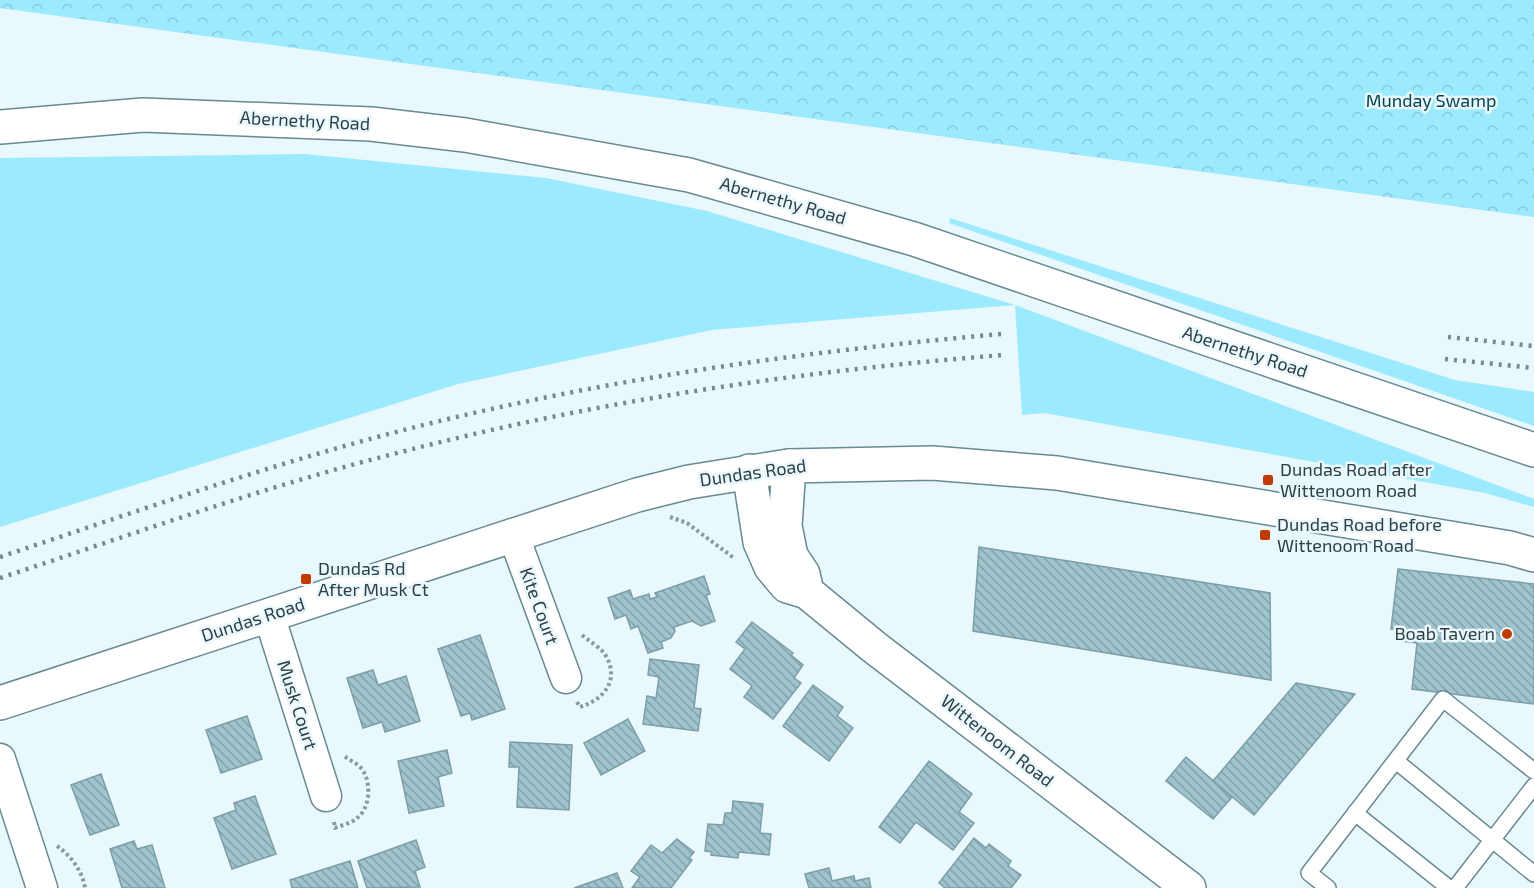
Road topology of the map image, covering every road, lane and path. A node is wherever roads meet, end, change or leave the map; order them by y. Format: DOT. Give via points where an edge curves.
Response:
graph roads {
  1 [pos="0,127"];
  2 [pos="1534,450"];
  3 [pos="789,466"];
  4 [pos="749,471"];
  5 [pos="660,519"];
  6 [pos="513,534"];
  7 [pos="1534,555"];
  8 [pos="743,565"];
  9 [pos="807,591"];
  10 [pos="269,615"];
  11 [pos="579,633"];
  12 [pos="566,678"];
  13 [pos="0,703"];
  14 [pos="339,752"];
  15 [pos="0,759"];
  16 [pos="1396,761"];
  17 [pos="1534,771"];
  18 [pos="1534,786"];
  19 [pos="326,796"];
  20 [pos="1355,813"];
  21 [pos="49,838"];
  22 [pos="1492,840"];
  23 [pos="1534,874"];
  24 [pos="42,888"];
  25 [pos="85,888"];
  26 [pos="1189,888"];
  27 [pos="1329,888"];
  28 [pos="1449,888"];
  29 [pos="1455,888"];
  1 -- 2 [label="main road, Abernethy Road" via="143,115 371,124 465,135 689,175 914,239"];
  3 -- 4 [label="main road, Dundas Road"];
  3 -- 7 [label="main road, Dundas Road" via="932,463 1056,473"];
  3 -- 9 [label="main road, Wittenoom Road" via="785,526 791,556 803,574"];
  4 -- 6 [label="main road, Dundas Road" via="637,495"];
  4 -- 9 [label="main road, Wittenoom Road" via="760,542 771,567 787,586"];
  5 -- 8 [label="path" via="670,517 687,523"];
  6 -- 10 [label="main road, Dundas Road"];
  6 -- 12 [label="street, Kite Court"];
  9 -- 26 [label="main road, Wittenoom Road" via="883,654"];
  10 -- 13 [label="main road, Dundas Road"];
  10 -- 19 [label="street, Musk Court"];
  11 -- 12 [label="path" via="606,654 611,671 608,691 596,702 580,707"];
  14 -- 19 [label="path" via="366,776 366,809 357,819 335,828"];
  15 -- 24 [label="street"];
  16 -- 17 [label="lane" via="1443,699"];
  16 -- 20 [label="lane"];
  16 -- 22 [label="lane"];
  18 -- 22 [label="lane"];
  20 -- 27 [label="lane" via="1309,873"];
  20 -- 28 [label="lane"];
  21 -- 25 [label="path" via="70,855 84,878"];
  22 -- 23 [label="lane"];
  22 -- 29 [label="lane"];
}
